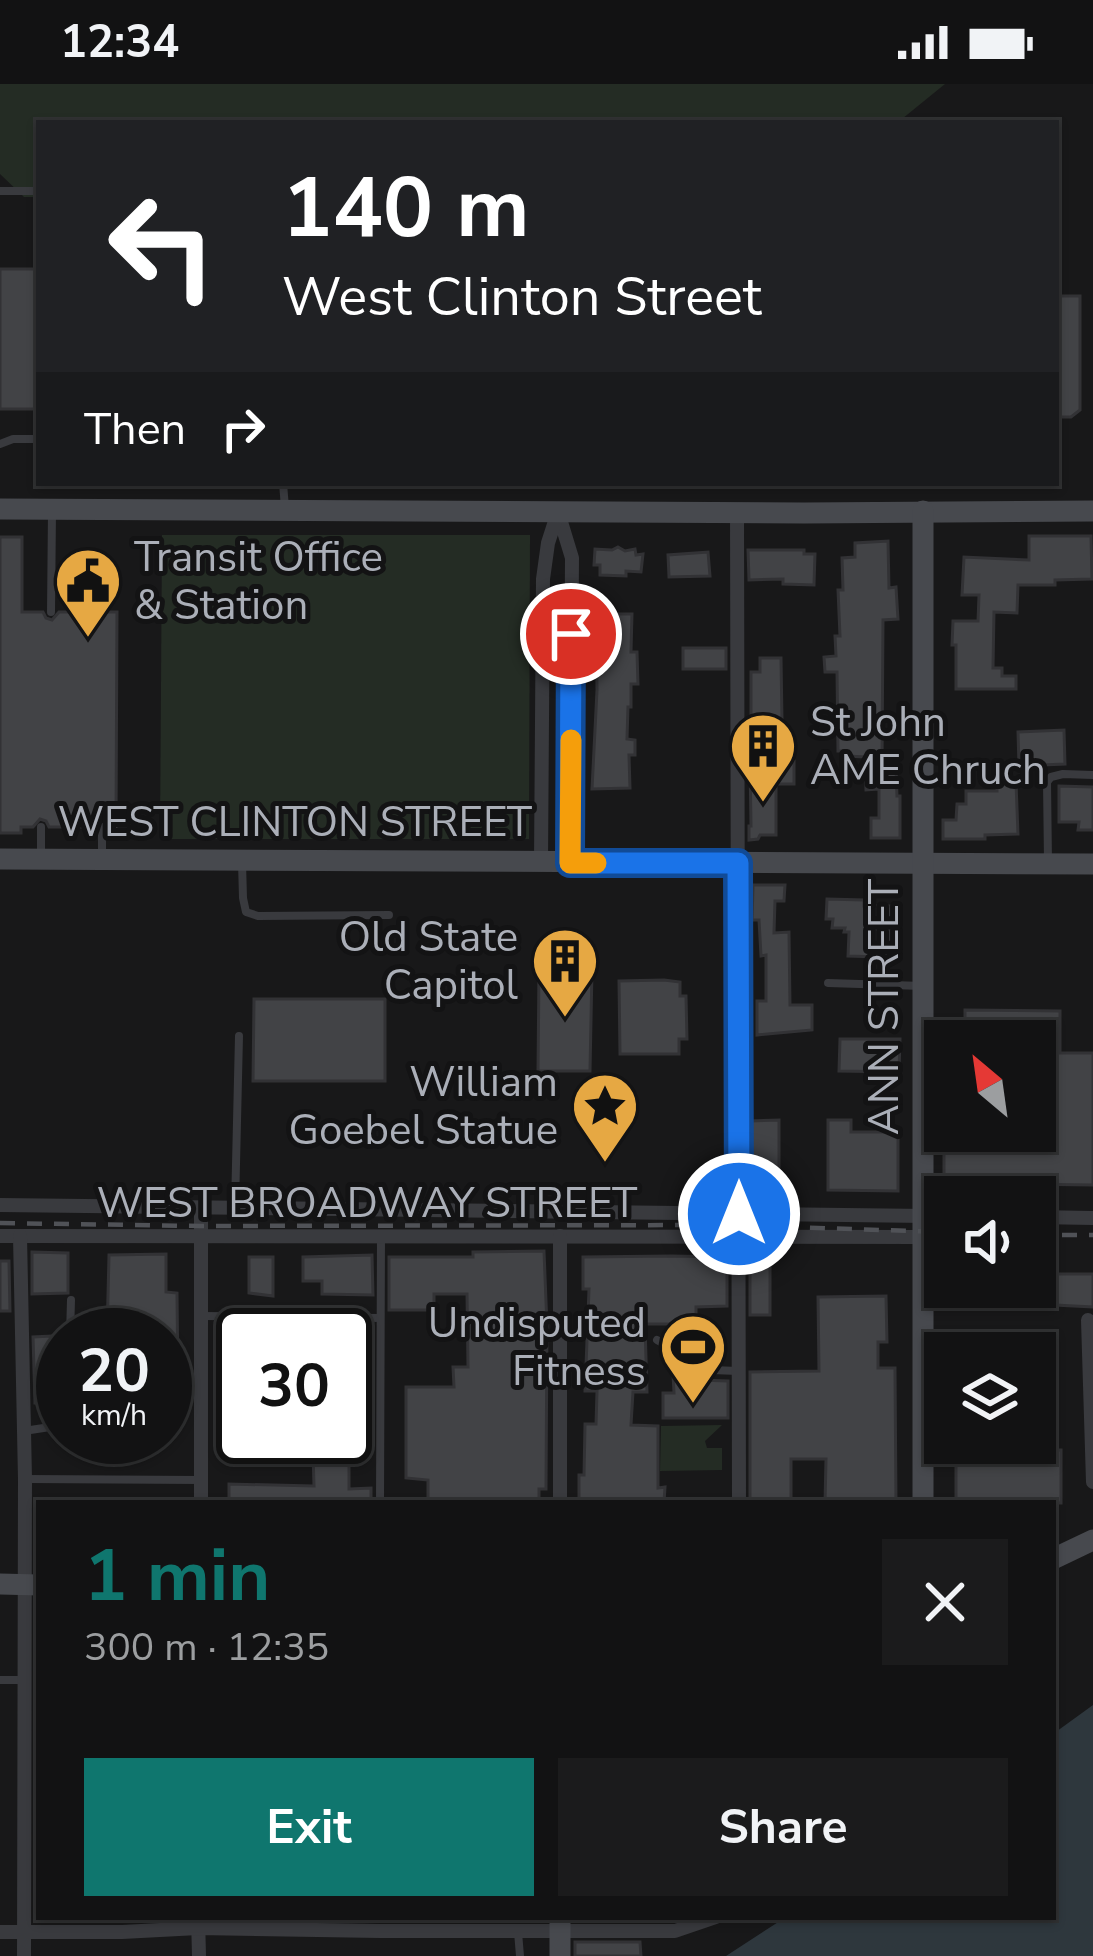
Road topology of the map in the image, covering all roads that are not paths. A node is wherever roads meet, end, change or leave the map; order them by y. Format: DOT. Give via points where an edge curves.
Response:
graph roads {
  1 [pos="0,191"];
  2 [pos="36,191"];
  3 [pos="36,439"];
  4 [pos="0,444"];
  5 [pos="284,486"];
  6 [pos="0,509"];
  7 [pos="52,509"];
  8 [pos="286,509"];
  9 [pos="1093,511"];
  10 [pos="558,512"];
  11 [pos="737,512"];
  12 [pos="923,512"];
  13 [pos="51,612"];
  14 [pos="1093,776"];
  15 [pos="41,827"];
  16 [pos="102,827"];
  17 [pos="0,859"];
  18 [pos="41,859"];
  19 [pos="102,860"];
  20 [pos="242,861"];
  21 [pos="541,863"];
  22 [pos="570,863"];
  23 [pos="738,863"];
  24 [pos="922,864"];
  25 [pos="1048,864"];
  26 [pos="1093,864"];
  27 [pos="389,915"];
  28 [pos="828,983"];
  29 [pos="923,986"];
  30 [pos="239,1036"];
  31 [pos="931,1176"];
  32 [pos="0,1205"];
  33 [pos="201,1208"];
  34 [pos="235,1208"];
  35 [pos="380,1210"];
  36 [pos="739,1214"];
  37 [pos="1056,1217"];
  38 [pos="1093,1218"];
  39 [pos="924,1221"];
  40 [pos="924,1222"];
  41 [pos="0,1236"];
  42 [pos="20,1236"];
  43 [pos="201,1236"];
  44 [pos="381,1236"];
  45 [pos="560,1236"];
  46 [pos="739,1237"];
  47 [pos="71,1300"];
  48 [pos="71,1308"];
  49 [pos="930,1308"];
  50 [pos="201,1316"];
  51 [pos="380,1318"];
  52 [pos="1088,1320"];
  53 [pos="657,1340"];
  54 [pos="739,1371"];
  55 [pos="192,1394"];
  56 [pos="201,1394"];
  57 [pos="36,1429"];
  58 [pos="22,1431"];
  59 [pos="25,1479"];
  60 [pos="201,1480"];
  61 [pos="1093,1482"];
  62 [pos="201,1500"];
  63 [pos="380,1500"];
  64 [pos="560,1500"];
  65 [pos="740,1500"];
  66 [pos="923,1500"];
  67 [pos="1093,1540"];
  68 [pos="1056,1558"];
  69 [pos="0,1584"];
  70 [pos="32,1585"];
  71 [pos="0,1680"];
  72 [pos="25,1680"];
  73 [pos="707,1920"];
  74 [pos="198,1922"];
  75 [pos="380,1924"];
  76 [pos="560,1924"];
  77 [pos="518,1931"];
  78 [pos="0,1932"];
  79 [pos="24,1932"];
  80 [pos="24,1956"];
  81 [pos="199,1956"];
  82 [pos="520,1956"];
  83 [pos="560,1956"];
  1 -- 2 [label="lane"];
  3 -- 4 [label="lane"];
  5 -- 8 [label="lane"];
  6 -- 7 [label="main road"];
  7 -- 8 [label="main road"];
  7 -- 13 [label="lane"];
  8 -- 10 [label="main road"];
  9 -- 12 [label="main road"];
  10 -- 11 [label="main road"];
  10 -- 21 [label="street" via="542,596"];
  10 -- 22 [label="street" via="572,558"];
  11 -- 12 [label="main road"];
  11 -- 23 [label="street"];
  12 -- 24 [label="main road, ANN STREET"];
  14 -- 25 [label="lane" via="1047,782"];
  15 -- 18 [label="lane"];
  16 -- 19 [label="lane"];
  17 -- 18 [label="main road, WEST CLINTON STREET"];
  18 -- 19 [label="main road, WEST CLINTON STREET"];
  19 -- 20 [label="main road, WEST CLINTON STREET"];
  20 -- 21 [label="main road, WEST CLINTON STREET"];
  20 -- 27 [label="lane" via="246,913"];
  21 -- 22 [label="main road, WEST CLINTON STREET"];
  22 -- 23 [label="main road, WEST CLINTON STREET"];
  23 -- 24 [label="main road, WEST CLINTON STREET"];
  23 -- 36 [label="street"];
  24 -- 25 [label="main road, WEST CLINTON STREET"];
  24 -- 29 [label="main road, ANN STREET"];
  25 -- 26 [label="main road, WEST CLINTON STREET"];
  28 -- 29 [label="lane"];
  29 -- 31 [label="main road, ANN STREET"];
  30 -- 34 [label="lane"];
  32 -- 33 [label="street, WEST BROADWAY STREET"];
  33 -- 34 [label="street, WEST BROADWAY STREET"];
  33 -- 43 [label="street"];
  34 -- 35 [label="street, WEST BROADWAY STREET"];
  35 -- 36 [label="street, WEST BROADWAY STREET"];
  35 -- 44 [label="street"];
  36 -- 39 [label="street, WEST BROADWAY STREET"];
  36 -- 46 [label="street"];
  37 -- 38 [label="street"];
  40 -- 46 [label="street, WEST BROADWAY STREET"];
  41 -- 42 [label="street, WEST BROADWAY STREET"];
  42 -- 43 [label="street, WEST BROADWAY STREET"];
  42 -- 58 [label="street"];
  43 -- 44 [label="street, WEST BROADWAY STREET"];
  43 -- 50 [label="street"];
  44 -- 45 [label="street, WEST BROADWAY STREET"];
  44 -- 51 [label="lane"];
  45 -- 46 [label="street, WEST BROADWAY STREET"];
  45 -- 64 [label="street"];
  46 -- 54 [label="street"];
  47 -- 48 [label="lane"];
  49 -- 66 [label="main road, ANN STREET"];
  50 -- 51 [label="lane"];
  50 -- 56 [label="street"];
  51 -- 63 [label="lane"];
  52 -- 61 [label="street"];
  53 -- 54 [label="lane" via="712,1370"];
  54 -- 65 [label="street"];
  55 -- 56 [label="lane"];
  56 -- 60 [label="street"];
  57 -- 58 [label="lane"];
  58 -- 59 [label="street"];
  59 -- 60 [label="lane"];
  59 -- 70 [label="street"];
  60 -- 62 [label="street"];
  67 -- 68 [label="main road"];
  69 -- 70 [label="main road"];
  70 -- 72 [label="street"];
  71 -- 72 [label="lane"];
  72 -- 79 [label="street"];
  73 -- 76 [label="street" via="675,1931"];
  74 -- 75 [label="street"];
  74 -- 79 [label="street"];
  74 -- 81 [label="street"];
  75 -- 77 [label="street"];
  76 -- 77 [label="street"];
  76 -- 83 [label="main road"];
  77 -- 82 [label="lane"];
  78 -- 79 [label="street"];
  79 -- 80 [label="street"];
}
